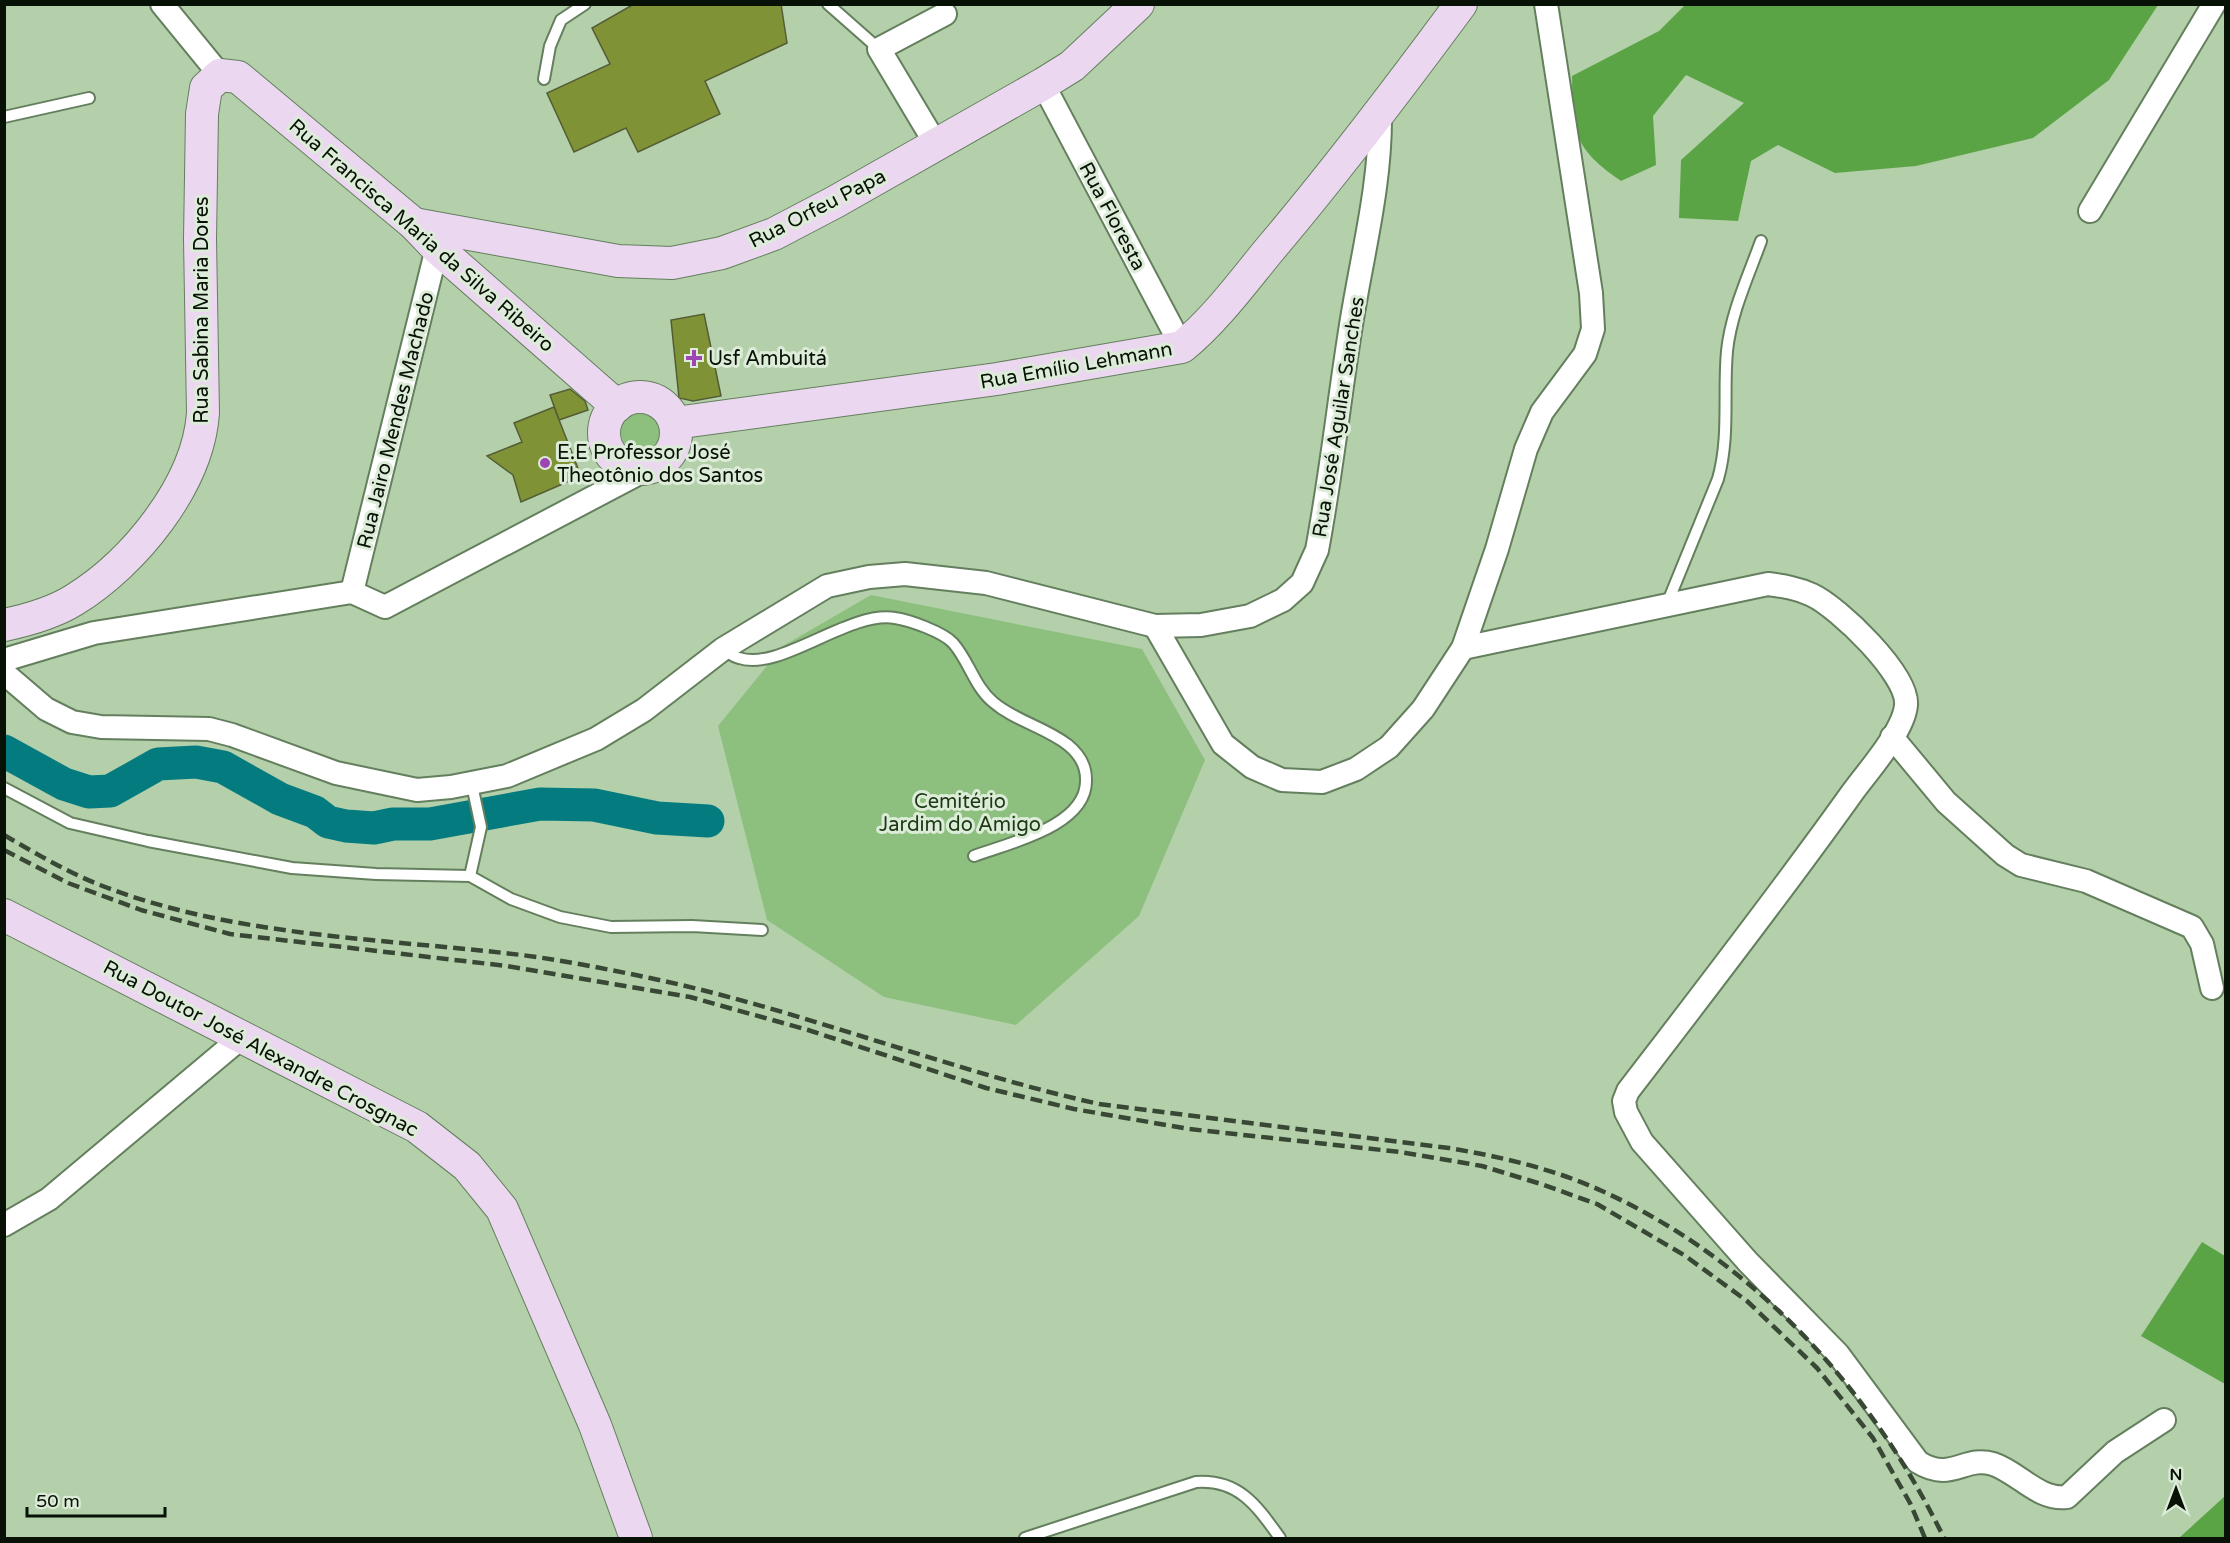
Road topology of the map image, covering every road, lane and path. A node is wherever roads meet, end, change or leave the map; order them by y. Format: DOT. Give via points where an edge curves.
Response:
graph roads {
  1 [pos="162,4"];
  2 [pos="585,4"];
  3 [pos="828,4"];
  4 [pos="1138,4"];
  5 [pos="1461,4"];
  6 [pos="1546,4"];
  7 [pos="2214,4"];
  8 [pos="945,14"];
  9 [pos="879,49"];
  10 [pos="220,75"];
  11 [pos="544,78"];
  12 [pos="1043,84"];
  13 [pos="89,98"];
  14 [pos="1380,113"];
  15 [pos="4,117"];
  16 [pos="937,146"];
  17 [pos="2090,211"];
  18 [pos="414,224"];
  19 [pos="1761,241"];
  20 [pos="437,248"];
  21 [pos="1182,347"];
  22 [pos="617,406"];
  23 [pos="675,423"];
  24 [pos="627,473"];
  25 [pos="352,592"];
  26 [pos="1667,604"];
  27 [pos="4,625"];
  28 [pos="1155,626"];
  29 [pos="1463,648"];
  30 [pos="723,649"];
  31 [pos="4,660"];
  32 [pos="4,673"];
  33 [pos="1892,737"];
  34 [pos="4,788"];
  35 [pos="475,795"];
  36 [pos="974,856"];
  37 [pos="470,876"];
  38 [pos="4,915"];
  39 [pos="762,930"];
  40 [pos="2212,988"];
  41 [pos="242,1037"];
  42 [pos="4,1225"];
  43 [pos="2164,1420"];
  44 [pos="636,1539"];
  45 [pos="1025,1539"];
  46 [pos="1280,1539"];
  1 -- 10 [label="street"];
  2 -- 11 [label="lane" via="561,20 550,46"];
  3 -- 9 [label="lane"];
  4 -- 12 [label="main road, Rua Orfeu Papa" via="1072,66"];
  5 -- 14 [label="main road, Rua Emílio Lehmann"];
  6 -- 29 [label="street" via="1591,293 1593,329 1585,354 1542,412 1526,449"];
  7 -- 17 [label="street"];
  8 -- 9 [label="street"];
  9 -- 16 [label="street"];
  10 -- 18 [label="main road, Rua Francisca Maria da Silva Ribeiro" via="238,77"];
  10 -- 27 [label="main road, Rua Sabina Maria Dores" via="206,88 202,114 204,405 202,430 191,464 176,495 153,526 93,586 48,613"];
  12 -- 16 [label="main road, Rua Orfeu Papa"];
  12 -- 21 [label="street, Rua Floresta"];
  13 -- 15 [label="lane"];
  14 -- 21 [label="main road, Rua Emílio Lehmann" via="1233,296"];
  14 -- 28 [label="street, Rua José Aguilar Sanches" via="1365,255 1351,322 1317,550 1302,583 1283,600 1250,616 1201,625"];
  16 -- 18 [label="main road, Rua Orfeu Papa" via="774,234 722,253 672,263 618,261"];
  18 -- 20 [label="main road, Rua Francisca Maria da Silva Ribeiro"];
  19 -- 26 [label="lane" via="1738,304 1727,350 1724,459"];
  20 -- 22 [label="main road, Rua Francisca Maria da Silva Ribeiro"];
  20 -- 25 [label="street, Rua Jairo Mendes Machado"];
  21 -- 23 [label="main road, Rua Emílio Lehmann" via="997,380"];
  22 -- 23 [label="main road" via="632,398 653,400 663,405"];
  22 -- 24 [label="main road" via="606,420 604,432 606,445"];
  23 -- 24 [label="main road" via="674,447 657,466"];
  24 -- 25 [label="street" via="386,607"];
  25 -- 31 [label="street" via="94,633"];
  26 -- 29 [label="street"];
  26 -- 33 [label="street" via="1768,584 1797,588 1814,596 1838,611 1905,689 1904,715"];
  28 -- 29 [label="street" via="1223,744 1252,767 1282,780 1322,782 1356,769 1389,747 1423,709"];
  28 -- 30 [label="street, Rua José Aguilar Sanches" via="986,583 905,574 826,586"];
  30 -- 35 [label="street, Rua José Aguilar Sanches" via="644,710 596,739"];
  30 -- 36 [label="lane" via="739,658 769,657 876,616 920,625 951,641 982,693 1000,708 1045,729 1070,747 1085,766 1083,801 1053,827"];
  32 -- 35 [label="street, Rua José Aguilar Sanches" via="45,709 72,722 101,727 209,729 336,773 417,790"];
  33 -- 40 [label="street" via="1946,802 2005,855 2021,865 2086,881 2192,927 2202,944"];
  33 -- 43 [label="street" via="1826,831 1628,1091 1624,1101 1626,1112 1642,1142 1660,1164 1838,1354 1918,1462 1928,1469 1952,1470 1984,1462 2052,1497 2067,1497 2115,1452"];
  34 -- 37 [label="lane" via="70,823 237,858 303,869"];
  35 -- 37 [label="lane" via="481,827"];
  37 -- 39 [label="lane" via="511,899 560,917 611,927"];
  38 -- 41 [label="main road, Rua Doutor José Alexandre Crosgnac"];
  41 -- 42 [label="street" via="49,1199"];
  41 -- 44 [label="main road, Rua Doutor José Alexandre Crosgnac" via="417,1127 467,1166 502,1209 595,1425"];
  45 -- 46 [label="lane" via="1196,1482 1215,1481 1237,1488"];
}
